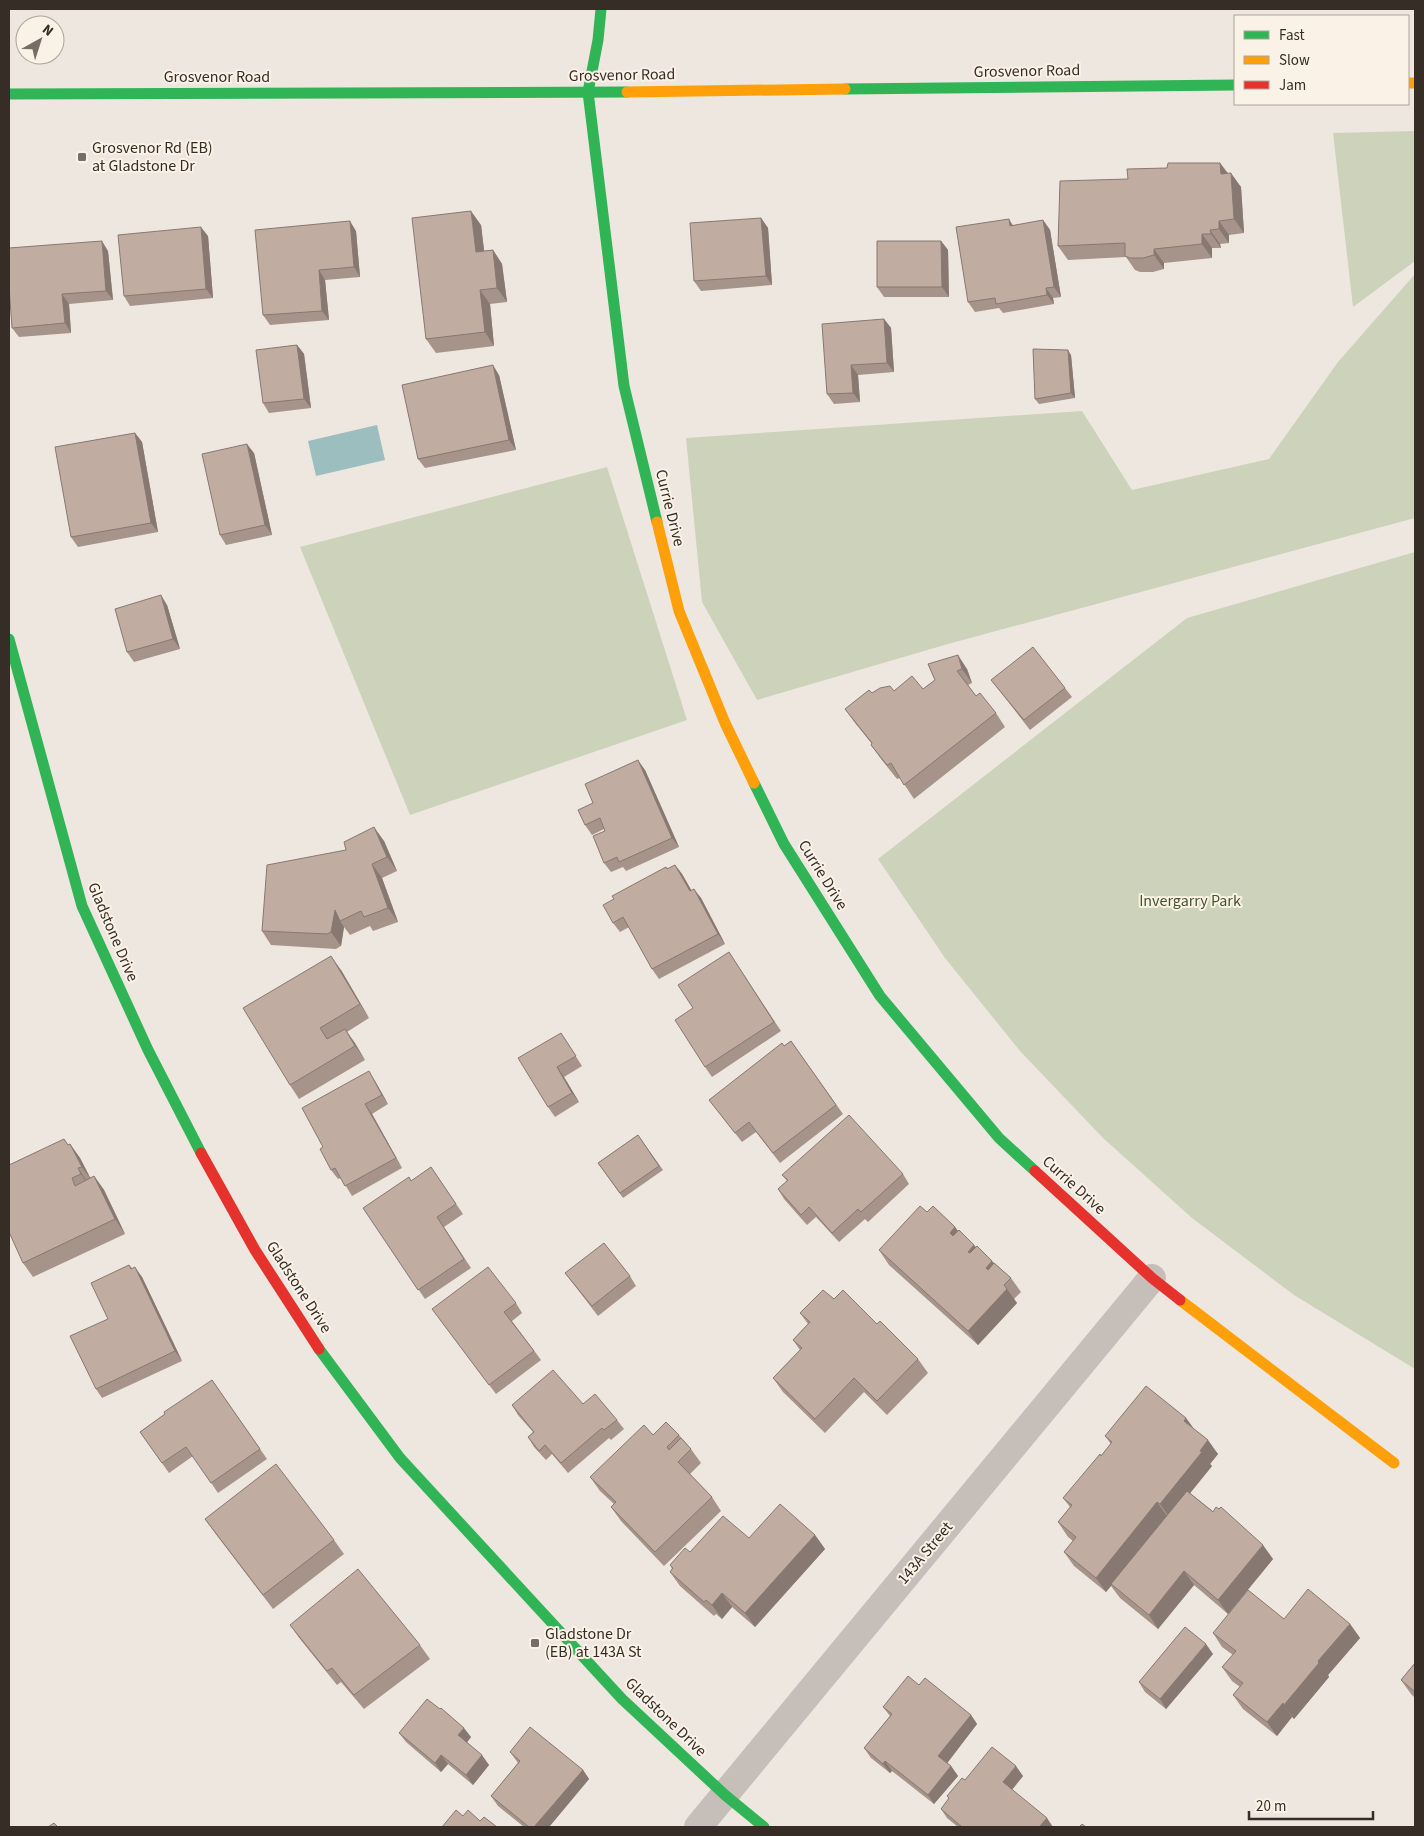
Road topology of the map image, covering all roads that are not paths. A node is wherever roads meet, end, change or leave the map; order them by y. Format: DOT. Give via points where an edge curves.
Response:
graph roads {
  1 [pos="601,9"];
  2 [pos="1234,84"];
  3 [pos="588,92"];
  4 [pos="9,94"];
  5 [pos="9,639"];
  6 [pos="1152,1278"];
  7 [pos="1394,1463"];
  8 [pos="724,1795"];
  9 [pos="698,1827"];
  10 [pos="764,1827"];
  1 -- 3 [label="street, Currie Drive"];
  2 -- 3 [label="street, Grosvenor Road"];
  3 -- 4 [label="street, Grosvenor Road"];
  3 -- 6 [label="street, Currie Drive" via="624,386 679,611 725,723 784,844 880,996 999,1138"];
  5 -- 8 [label="street, Gladstone Drive" via="82,906 148,1050 255,1250 326,1358 400,1458 622,1699"];
  6 -- 7 [label="street, Currie Drive"];
  6 -- 8 [label="street, 143A Street"];
  8 -- 9 [label="street, 143A Street"];
  8 -- 10 [label="street, Gladstone Drive"];
}
